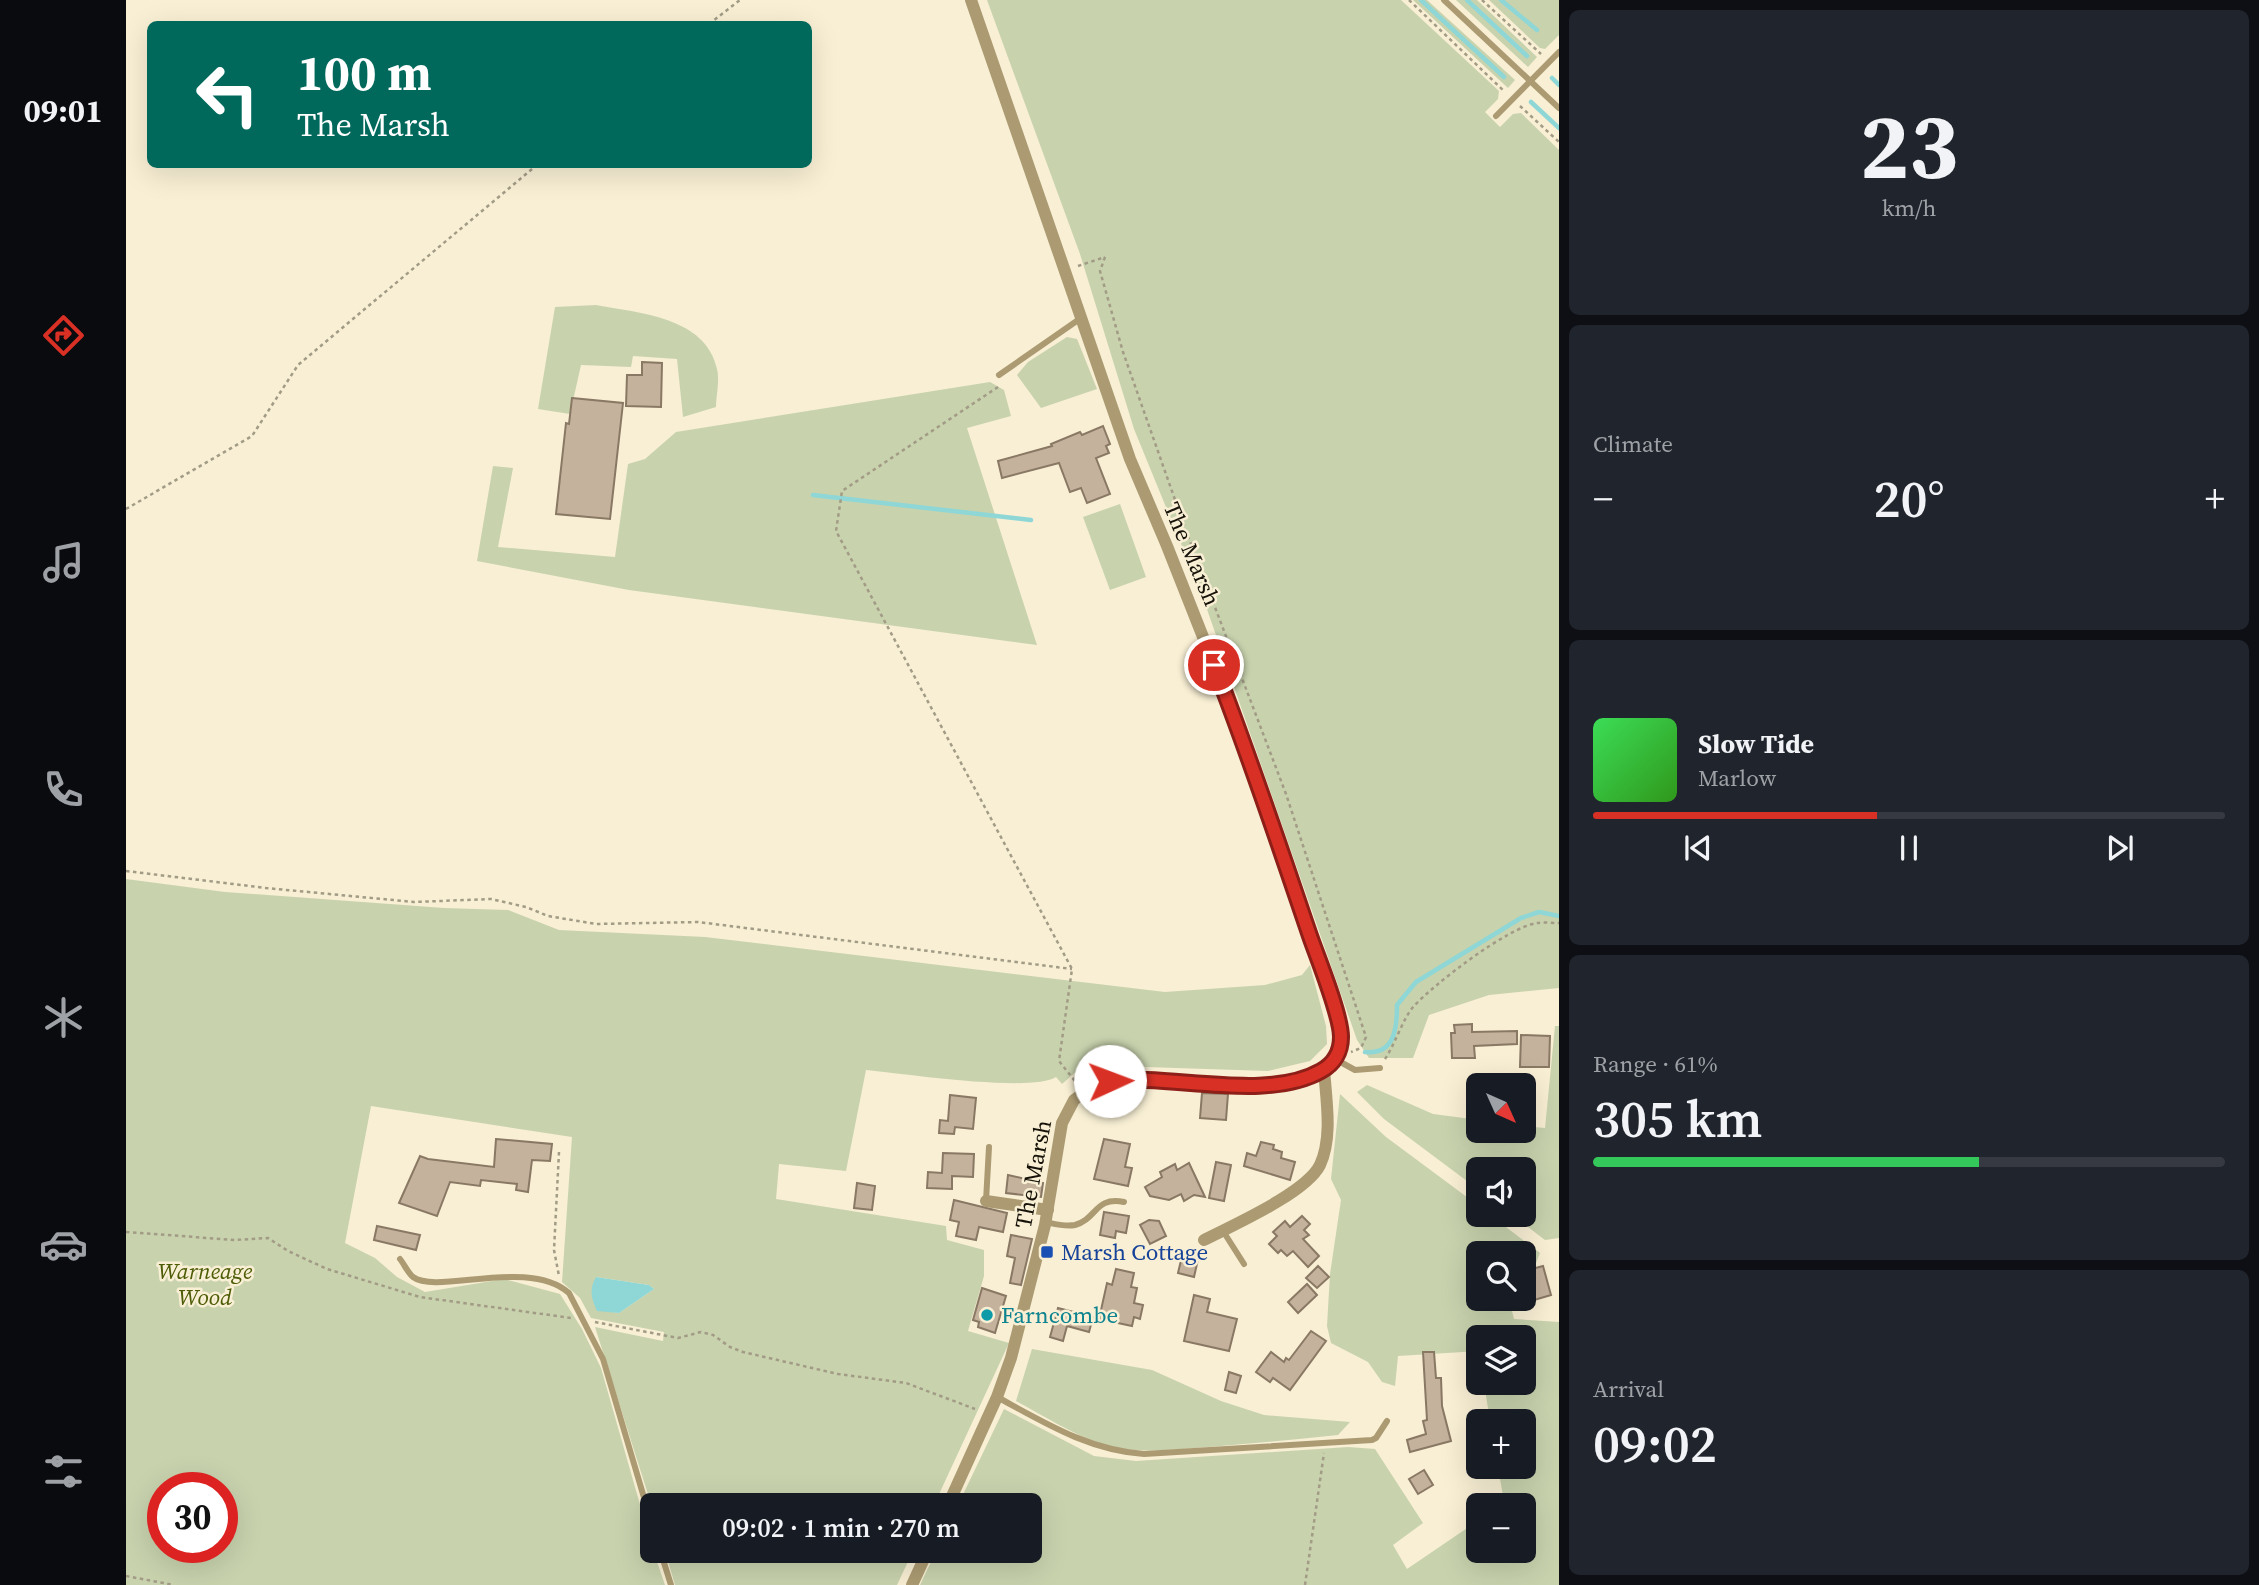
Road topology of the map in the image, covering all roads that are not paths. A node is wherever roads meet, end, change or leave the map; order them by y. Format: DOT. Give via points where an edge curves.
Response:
graph roads {
  1 [pos="971,0"];
  2 [pos="1444,0"];
  3 [pos="1559,52"];
  4 [pos="1530,81"];
  5 [pos="1559,108"];
  6 [pos="1496,116"];
  7 [pos="1081,317"];
  8 [pos="999,375"];
  9 [pos="1337,1055"];
  10 [pos="1380,1068"];
  11 [pos="1324,1069"];
  12 [pos="989,1147"];
  13 [pos="986,1201"];
  14 [pos="1124,1202"];
  15 [pos="1047,1216"];
  16 [pos="1223,1231"];
  17 [pos="1204,1240"];
  18 [pos="400,1259"];
  19 [pos="1244,1264"];
  20 [pos="997,1396"];
  21 [pos="1387,1421"];
  22 [pos="643,1493"];
  23 [pos="954,1493"];
  24 [pos="664,1563"];
  25 [pos="922,1563"];
  26 [pos="671,1585"];
  27 [pos="912,1585"];
  1 -- 7 [label="street, The Marsh"];
  2 -- 4 [label="lane"];
  3 -- 4 [label="lane"];
  4 -- 5 [label="lane"];
  4 -- 6 [label="lane"];
  7 -- 8 [label="lane"];
  7 -- 9 [label="street, The Marsh" via="1142,491 1243,741 1341,1030"];
  9 -- 10 [label="lane" via="1355,1070"];
  9 -- 11 [label="street"];
  11 -- 15 [label="street, The Marsh" via="1288,1082 1225,1085 1120,1080 1084,1092 1062,1123"];
  11 -- 16 [label="street" via="1326,1138 1315,1173 1298,1189"];
  12 -- 13 [label="lane"];
  13 -- 15 [label="street"];
  14 -- 15 [label="lane" via="1104,1202 1074,1225"];
  15 -- 20 [label="street, The Marsh"];
  16 -- 17 [label="street"];
  16 -- 19 [label="lane"];
  18 -- 22 [label="lane" via="413,1277 426,1282 497,1276 547,1281 569,1293 603,1359"];
  20 -- 21 [label="lane" via="1069,1435 1119,1452 1170,1454 1372,1440"];
  20 -- 23 [label="street, The Marsh"];
  24 -- 26 [label="lane"];
  25 -- 27 [label="street"];
}
